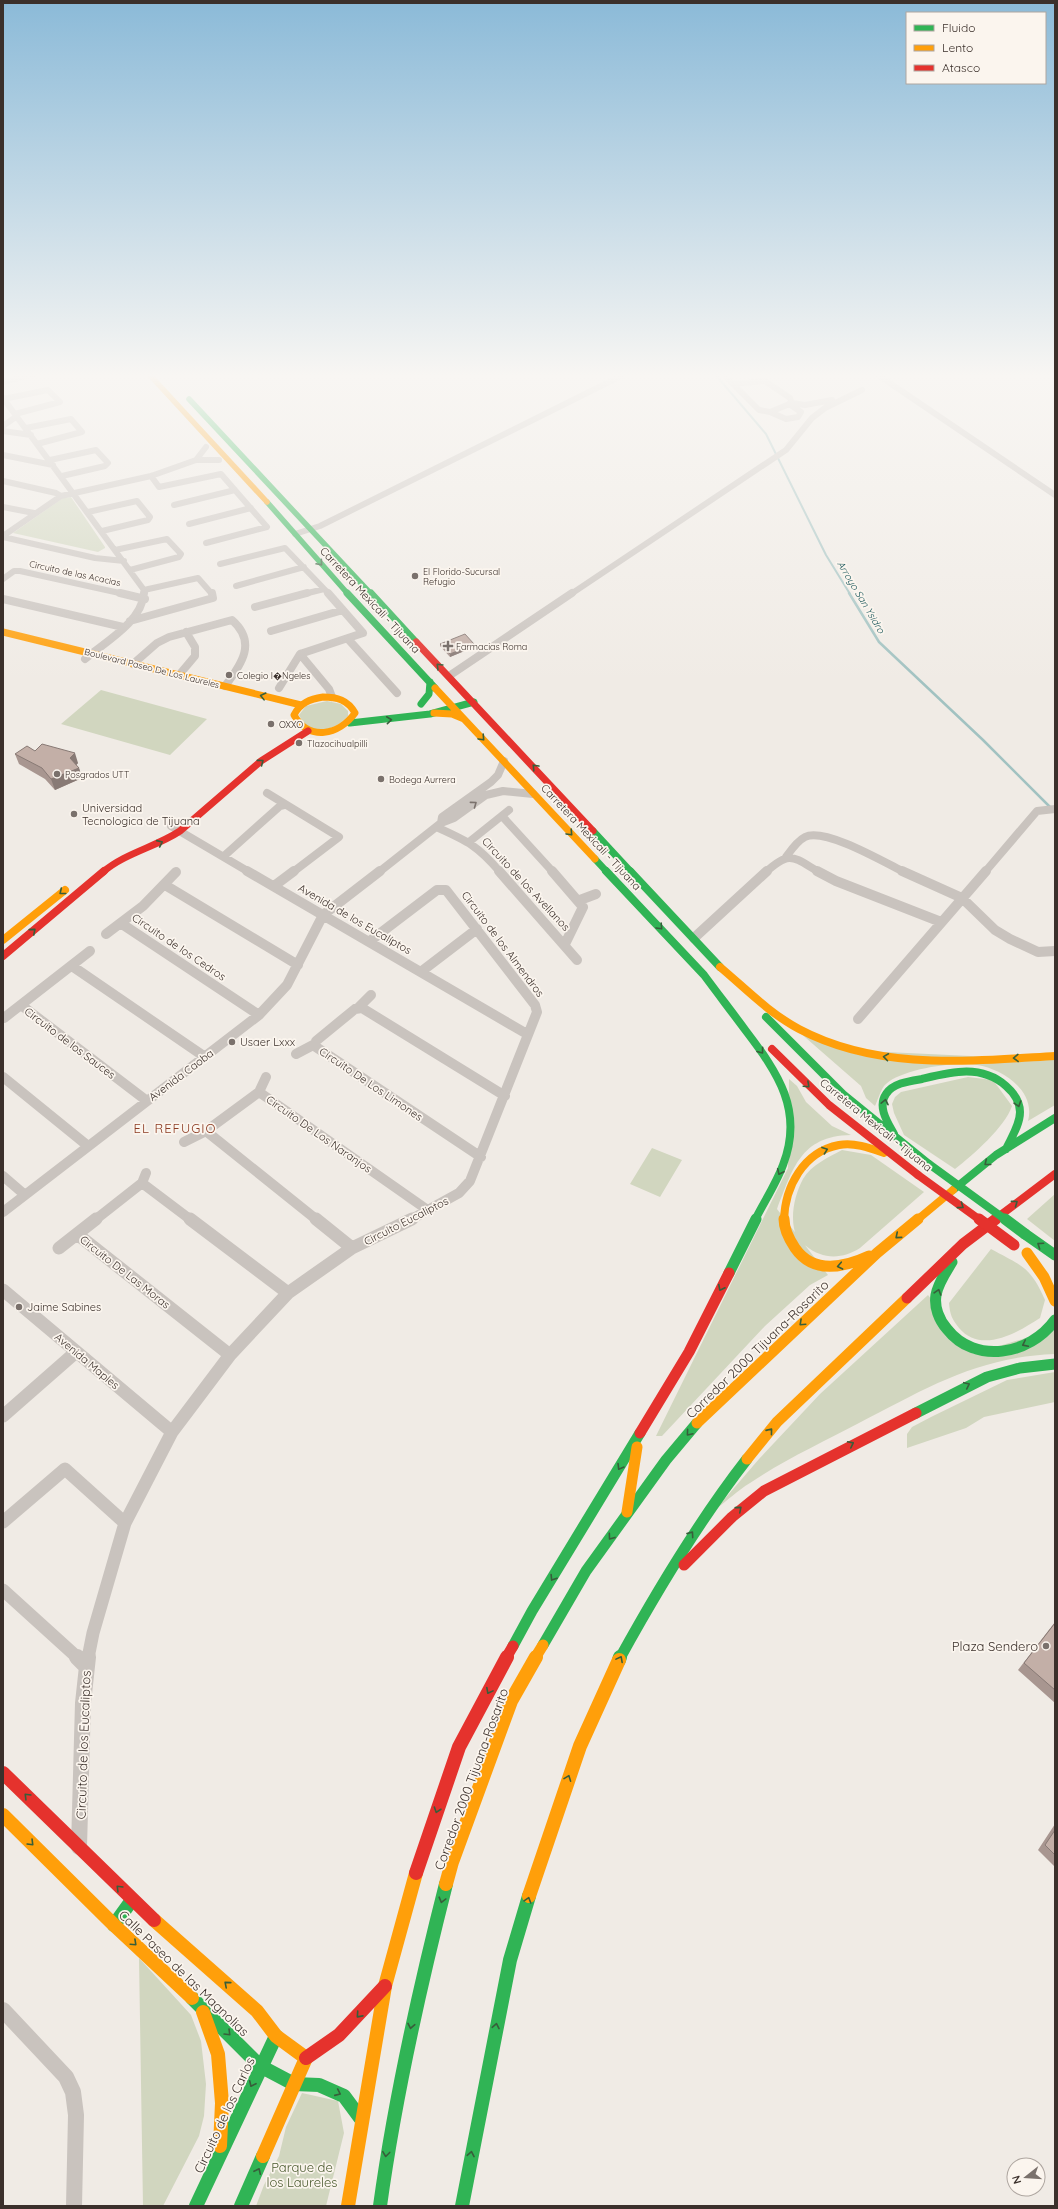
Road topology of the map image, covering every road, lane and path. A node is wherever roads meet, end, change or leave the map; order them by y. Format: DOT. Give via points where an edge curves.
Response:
graph roads {
  1 [pos="62,476"];
  2 [pos="150,476"];
  3 [pos="209,476"];
  4 [pos="220,476"];
  5 [pos="233,476"];
  6 [pos="242,476"];
  7 [pos="260,476"];
  8 [pos="419,476"];
  9 [pos="747,476"];
  10 [pos="1027,476"];
  11 [pos="3,481"];
  12 [pos="235,490"];
  13 [pos="74,493"];
  14 [pos="1055,495"];
  15 [pos="61,496"];
  16 [pos="174,505"];
  17 [pos="3,507"];
  18 [pos="251,508"];
  19 [pos="88,512"];
  20 [pos="34,513"];
  21 [pos="189,524"];
  22 [pos="310,530"];
  23 [pos="102,531"];
  24 [pos="294,534"];
  25 [pos="3,537"];
  26 [pos="206,543"];
  27 [pos="115,550"];
  28 [pos="124,561"];
  29 [pos="220,564"];
  30 [pos="304,567"];
  31 [pos="130,570"];
  32 [pos="3,579"];
  33 [pos="236,586"];
  34 [pos="324,589"];
  35 [pos="144,590"];
  36 [pos="3,599"];
  37 [pos="146,599"];
  38 [pos="255,607"];
  39 [pos="343,610"];
  40 [pos="130,621"];
  41 [pos="372,621"];
  42 [pos="122,627"];
  43 [pos="271,631"];
  44 [pos="3,632"];
  45 [pos="186,632"];
  46 [pos="3,639"];
  47 [pos="348,639"];
  48 [pos="423,650"];
  49 [pos="300,654"];
  50 [pos="88,656"];
  51 [pos="133,664"];
  52 [pos="178,675"];
  53 [pos="449,676"];
  54 [pos="430,682"];
  55 [pos="225,686"];
  56 [pos="280,688"];
  57 [pos="397,693"];
  58 [pos="466,694"];
  59 [pos="332,697"];
  60 [pos="446,699"];
  61 [pos="474,702"];
  62 [pos="421,704"];
  63 [pos="298,708"];
  64 [pos="453,708"];
  65 [pos="355,713"];
  66 [pos="434,713"];
  67 [pos="465,720"];
  68 [pos="350,723"];
  69 [pos="308,731"];
  70 [pos="504,762"];
  71 [pos="267,793"];
  72 [pos="533,794"];
  73 [pos="284,805"];
  74 [pos="1055,809"];
  75 [pos="180,818"];
  76 [pos="439,825"];
  77 [pos="171,826"];
  78 [pos="180,831"];
  79 [pos="469,842"];
  80 [pos="125,847"];
  81 [pos="224,856"];
  82 [pos="786,857"];
  83 [pos="176,872"];
  84 [pos="74,882"];
  85 [pos="165,885"];
  86 [pos="274,886"];
  87 [pos="596,894"];
  88 [pos="962,898"];
  89 [pos="580,900"];
  90 [pos="323,915"];
  91 [pos="941,922"];
  92 [pos="122,924"];
  93 [pos="477,929"];
  94 [pos="106,934"];
  95 [pos="694,938"];
  96 [pos="3,940"];
  97 [pos="370,941"];
  98 [pos="564,944"];
  99 [pos="90,951"];
  100 [pos="1055,951"];
  101 [pos="3,956"];
  102 [pos="577,960"];
  103 [pos="298,965"];
  104 [pos="72,966"];
  105 [pos="720,967"];
  106 [pos="422,971"];
  107 [pos="704,975"];
  108 [pos="371,995"];
  109 [pos="21,1005"];
  110 [pos="358,1008"];
  111 [pos="259,1015"];
  112 [pos="4,1018"];
  113 [pos="858,1019"];
  114 [pos="526,1034"];
  115 [pos="314,1044"];
  116 [pos="296,1054"];
  117 [pos="1055,1056"];
  118 [pos="205,1057"];
  119 [pos="3,1077"];
  120 [pos="266,1077"];
  121 [pos="259,1092"];
  122 [pos="505,1096"];
  123 [pos="147,1101"];
  124 [pos="1055,1118"];
  125 [pos="206,1131"];
  126 [pos="896,1138"];
  127 [pos="184,1142"];
  128 [pos="88,1146"];
  129 [pos="1006,1149"];
  130 [pos="893,1156"];
  131 [pos="481,1157"];
  132 [pos="1055,1174"];
  133 [pos="3,1176"];
  134 [pos="25,1195"];
  135 [pos="429,1211"];
  136 [pos="3,1212"];
  137 [pos="77,1234"];
  138 [pos="963,1244"];
  139 [pos="59,1248"];
  140 [pos="352,1248"];
  141 [pos="877,1253"];
  142 [pos="1027,1253"];
  143 [pos="1055,1255"];
  144 [pos="1055,1274"];
  145 [pos="3,1290"];
  146 [pos="288,1293"];
  147 [pos="1055,1301"];
  148 [pos="1055,1320"];
  149 [pos="76,1352"];
  150 [pos="230,1355"];
  151 [pos="1055,1364"];
  152 [pos="3,1416"];
  153 [pos="172,1432"];
  154 [pos="640,1433"];
  155 [pos="627,1514"];
  156 [pos="3,1522"];
  157 [pos="125,1523"];
  158 [pos="586,1571"];
  159 [pos="568,1583"];
  160 [pos="3,1590"];
  161 [pos="557,1592"];
  162 [pos="646,1610"];
  163 [pos="532,1611"];
  164 [pos="86,1666"];
  165 [pos="3,1773"];
  166 [pos="3,1815"];
  167 [pos="79,1848"];
  168 [pos="132,1900"];
  169 [pos="114,1925"];
  170 [pos="385,1986"];
  171 [pos="202,2007"];
  172 [pos="3,2010"];
  173 [pos="276,2036"];
  174 [pos="306,2058"];
  175 [pos="260,2066"];
  176 [pos="294,2084"];
  177 [pos="362,2120"];
  178 [pos="220,2154"];
  179 [pos="467,2177"];
  180 [pos="74,2206"];
  181 [pos="196,2206"];
  182 [pos="241,2206"];
  183 [pos="348,2206"];
  184 [pos="380,2206"];
  185 [pos="462,2206"];
  186 [pos="468,2206"];
  1 -- 13 [label="street"];
  2 -- 3 [label="street" via="159,487"];
  2 -- 13 [label="street"];
  4 -- 12 [label="street"];
  5 -- 24 [label="main road" via="279,528"];
  6 -- 24 [label="main road, Carretera Mexicali - Tijuana"];
  7 -- 22 [label="main road, Carretera Mexicali - Tijuana"];
  8 -- 22 [label="street"];
  9 -- 53 [label="street"];
  10 -- 14 [label="street"];
  11 -- 15 [label="street" via="56,492"];
  12 -- 16 [label="street"];
  12 -- 18 [label="street"];
  13 -- 15 [label="street"];
  13 -- 19 [label="street"];
  15 -- 20 [label="street"];
  17 -- 20 [label="street"];
  18 -- 21 [label="street"];
  18 -- 26 [label="street" via="267,527"];
  19 -- 23 [label="street"];
  19 -- 23 [label="street" via="137,501 150,517 148,520"];
  20 -- 25 [label="street"];
  22 -- 24 [label="street"];
  22 -- 48 [label="main road, Carretera Mexicali - Tijuana"];
  23 -- 27 [label="street"];
  24 -- 41 [label="main road, Carretera Mexicali - Tijuana, one-way"];
  25 -- 28 [label="street" via="96,558"];
  27 -- 28 [label="street"];
  27 -- 31 [label="street" via="167,539 181,554 179,557"];
  28 -- 31 [label="street"];
  29 -- 30 [label="street" via="286,548"];
  30 -- 33 [label="street"];
  30 -- 34 [label="street"];
  31 -- 35 [label="street"];
  32 -- 37 [label="street, Circuito de las Acacias" via="14,571 20,571"];
  34 -- 38 [label="street"];
  34 -- 39 [label="street"];
  35 -- 37 [label="street"];
  35 -- 40 [label="street" via="198,578 213,598"];
  36 -- 42 [label="street"];
  37 -- 40 [label="street"];
  39 -- 43 [label="street"];
  39 -- 47 [label="street" via="363,633"];
  40 -- 42 [label="street"];
  41 -- 48 [label="main road" via="383,624 410,649"];
  41 -- 54 [label="main road, Carretera Mexicali - Tijuana"];
  42 -- 50 [label="street"];
  44 -- 50 [label="main road, Boulevard Paseo De Los Laureles"];
  45 -- 51 [label="street" via="163,640"];
  45 -- 52 [label="street" via="195,647 195,656"];
  45 -- 55 [label="street" via="232,620 243,632 246,648 243,660"];
  46 -- 50 [label="main road, Boulevard Paseo De Los Laureles"];
  47 -- 49 [label="street"];
  47 -- 57 [label="street"];
  53 -- 48 [label="main road, Carretera Mexicali - Tijuana, one-way"];
  49 -- 56 [label="street"];
  49 -- 59 [label="street" via="329,689"];
  50 -- 51 [label="main road, Boulevard Paseo De Los Laureles"];
  50 -- 63 [label="main road, Boulevard Paseo De Los Laureles"];
  51 -- 52 [label="main road, Boulevard Paseo De Los Laureles"];
  52 -- 55 [label="main road, Boulevard Paseo De Los Laureles"];
  53 -- 58 [label="main road, Carretera Mexicali - Tijuana"];
  54 -- 60 [label="main road, Carretera Mexicali - Tijuana"];
  54 -- 62 [label="main road" via="429,694"];
  63 -- 55 [label="main road, Boulevard Paseo De Los Laureles, one-way"];
  58 -- 60 [label="main road"];
  58 -- 61 [label="main road, Carretera Mexicali - Tijuana"];
  59 -- 63 [label="main road" via="315,699"];
  59 -- 65 [label="main road" via="351,704"];
  60 -- 62 [label="main road"];
  60 -- 64 [label="main road, Carretera Mexicali - Tijuana"];
  61 -- 64 [label="main road"];
  95 -- 61 [label="main road, Carretera Mexicali - Tijuana, one-way"];
  62 -- 65 [label="main road"];
  63 -- 69 [label="main road" via="294,719 295,727"];
  64 -- 66 [label="main road"];
  64 -- 67 [label="main road, Carretera Mexicali - Tijuana"];
  65 -- 68 [label="main road"];
  66 -- 67 [label="main road" via="452,714"];
  68 -- 66 [label="main road, one-way"];
  67 -- 70 [label="main road, Carretera Mexicali - Tijuana, one-way"];
  68 -- 69 [label="main road" via="331,732"];
  78 -- 69 [label="main road, one-way" via="261,761"];
  70 -- 72 [label="main road, Carretera Mexicali - Tijuana"];
  70 -- 76 [label="street" via="498,775 442,817"];
  71 -- 73 [label="street"];
  76 -- 72 [label="street, one-way" via="450,821 487,795 516,792"];
  72 -- 107 [label="main road, Carretera Mexicali - Tijuana, one-way"];
  73 -- 81 [label="street"];
  73 -- 86 [label="street" via="339,837"];
  74 -- 88 [label="street" via="1037,811"];
  75 -- 77 [label="main road"];
  76 -- 79 [label="street, Circuito de los Avellanos"];
  76 -- 90 [label="street, Avenida Caoba"];
  77 -- 78 [label="street, Avenida de los Eucalíptos"];
  77 -- 80 [label="main road"];
  78 -- 81 [label="street, Avenida de los Eucalíptos"];
  101 -- 78 [label="main road, one-way" via="113,863 168,839"];
  79 -- 89 [label="street, Circuito de los Avellanos" via="506,813"];
  79 -- 98 [label="street, Circuito de los Avellanos" via="482,852"];
  81 -- 86 [label="street, Avenida de los Eucalíptos"];
  82 -- 88 [label="street" via="806,836 815,833"];
  82 -- 91 [label="street" via="794,858 836,881"];
  82 -- 95 [label="street" via="779,860"];
  83 -- 85 [label="street, Circuito de los Cedros"];
  84 -- 96 [label="main road, one-way"];
  85 -- 92 [label="street, Circuito de los Cedros"];
  85 -- 103 [label="street"];
  86 -- 90 [label="street, Avenida de los Eucalíptos"];
  87 -- 89 [label="street"];
  88 -- 91 [label="street"];
  88 -- 100 [label="street" via="995,930 1010,939 1038,952"];
  89 -- 98 [label="street, Circuito de los Avellanos" via="583,907"];
  90 -- 97 [label="street, Avenida de los Eucalíptos"];
  90 -- 103 [label="street, Avenida Caoba"];
  91 -- 113 [label="street"];
  92 -- 94 [label="street"];
  92 -- 111 [label="street, Circuito de los Cedros"];
  93 -- 97 [label="street, Circuito de los Almendros" via="442,888"];
  93 -- 106 [label="street"];
  93 -- 114 [label="street, Circuito de los Almendros" via="535,1005 537,1012"];
  95 -- 105 [label="main road, Carretera Mexicali - Tijuana"];
  97 -- 106 [label="street, Avenida de los Eucalíptos"];
  98 -- 102 [label="street, Circuito de los Avellanos"];
  99 -- 104 [label="street, Circuito de los Sauces"];
  103 -- 111 [label="street, Avenida Caoba" via="287,985"];
  104 -- 109 [label="street, Circuito de los Sauces"];
  104 -- 118 [label="street"];
  117 -- 105 [label="main road, one-way" via="954,1060 894,1058 851,1050 813,1036 778,1016"];
  105 -- 126 [label="main road, Carretera Mexicali - Tijuana" via="804,1056"];
  106 -- 114 [label="street, Avenida de los Eucalíptos"];
  107 -- 130 [label="main road, Carretera Mexicali - Tijuana, one-way" via="828,1105"];
  107 -- 154 [label="main road, one-way" via="778,1077 788,1103 790,1137 783,1165 689,1352"];
  108 -- 110 [label="street, Circuito De Los Limones"];
  109 -- 112 [label="street"];
  109 -- 123 [label="street, Circuito de los Sauces"];
  110 -- 115 [label="street, Circuito De Los Limones"];
  110 -- 122 [label="street" via="362,1008"];
  111 -- 118 [label="street, Avenida Caoba"];
  114 -- 122 [label="street, Circuito Eucaliptos"];
  115 -- 116 [label="street"];
  115 -- 131 [label="street, Circuito De Los Limones"];
  118 -- 123 [label="street, Avenida Caoba"];
  119 -- 128 [label="street"];
  120 -- 121 [label="street"];
  121 -- 125 [label="street, Circuito De Los Naranjos"];
  121 -- 135 [label="street, Circuito De Los Naranjos"];
  122 -- 131 [label="street, Circuito Eucaliptos"];
  123 -- 128 [label="street, Avenida Caoba"];
  124 -- 129 [label="main road, Corredor 2000 Tijuana-Rosarito"];
  125 -- 127 [label="street, Circuito De Los Naranjos"];
  125 -- 140 [label="street"];
  126 -- 129 [label="main road, one-way" via="883,1110 883,1101 887,1094 902,1085 970,1071 988,1076 1005,1085 1020,1105 1019,1121"];
  143 -- 126 [label="main road, Carretera Mexicali - Tijuana, one-way, bridge"];
  128 -- 134 [label="street, Avenida Caoba"];
  129 -- 141 [label="main road, Corredor 2000 Tijuana-Rosarito, one-way"];
  141 -- 130 [label="main road, one-way" via="840,1267 809,1263 786,1239 782,1216 795,1178 818,1152 849,1145 878,1150"];
  130 -- 142 [label="main road, Carretera Mexicali - Tijuana, one-way, bridge"];
  131 -- 135 [label="street, Circuito Eucaliptos" via="470,1182 459,1193"];
  138 -- 132 [label="main road, one-way"];
  133 -- 134 [label="street"];
  134 -- 136 [label="street, Avenida Caoba"];
  135 -- 140 [label="street, Circuito Eucaliptos"];
  137 -- 139 [label="street"];
  137 -- 146 [label="street, Circuito De Las Moras" via="144,1178"];
  137 -- 150 [label="street, Circuito De Las Moras"];
  148 -- 138 [label="main road, one-way" via="1044,1334 1009,1351 986,1354 962,1346 943,1325 935,1303 940,1285"];
  162 -- 138 [label="main road, one-way" via="683,1547 723,1489 777,1422"];
  140 -- 146 [label="street, Circuito Eucaliptos"];
  141 -- 155 [label="main road, Corredor 2000 Tijuana-Rosarito, one-way" via="704,1415 666,1460"];
  142 -- 144 [label="main road, Carretera Mexicali - Tijuana"];
  142 -- 147 [label="main road" via="1044,1277"];
  145 -- 149 [label="street, Avenida Maples"];
  146 -- 150 [label="street, Circuito de los Eucaliptos"];
  149 -- 152 [label="street"];
  149 -- 153 [label="street, Avenida Maples"];
  150 -- 153 [label="street, Circuito de los Eucaliptos"];
  162 -- 151 [label="main road, one-way" via="702,1544 744,1505 764,1491 970,1384 1020,1368"];
  153 -- 157 [label="street, Circuito de los Eucaliptos"];
  154 -- 155 [label="main road"];
  154 -- 163 [label="main road, one-way"];
  155 -- 158 [label="main road, Corredor 2000 Tijuana-Rosarito, one-way"];
  156 -- 157 [label="street" via="64,1469"];
  157 -- 164 [label="street, Circuito de los Eucaliptos"];
  158 -- 159 [label="main road"];
  158 -- 184 [label="main road, Corredor 2000 Tijuana-Rosarito, one-way" via="511,1701 452,1862 416,1997 388,2142"];
  160 -- 164 [label="street"];
  161 -- 163 [label="main road"];
  179 -- 162 [label="main road, one-way" via="510,1960 554,1814 604,1689"];
  163 -- 170 [label="main road, one-way" via="460,1747 418,1867"];
  164 -- 167 [label="street, Circuito de los Eucaliptos" via="82,1710"];
  167 -- 165 [label="main road, Calle Paseo de las Magnolias, one-way"];
  166 -- 169 [label="main road, Calle Paseo de las Magnolias, one-way"];
  168 -- 167 [label="main road, Calle Paseo de las Magnolias, one-way"];
  168 -- 169 [label="main road"];
  173 -- 168 [label="main road, Calle Paseo de las Magnolias, one-way" via="257,2011"];
  169 -- 171 [label="main road, Calle Paseo de las Magnolias, one-way"];
  170 -- 174 [label="main road, one-way" via="323,2050"];
  170 -- 177 [label="main road"];
  171 -- 175 [label="main road, Calle Paseo de las Magnolias, one-way"];
  171 -- 178 [label="main road" via="218,2054 222,2103"];
  172 -- 180 [label="street" via="66,2077 73,2092 76,2115"];
  173 -- 174 [label="main road, Calle Paseo de las Magnolias"];
  173 -- 175 [label="main road, Circuito de los Carlos"];
  174 -- 176 [label="main road"];
  175 -- 176 [label="main road, Calle Paseo de las Magnolias"];
  175 -- 178 [label="main road, Circuito de los Carlos, one-way"];
  176 -- 177 [label="main road, Calle Paseo de las Magnolias, one-way" via="319,2085 344,2096"];
  182 -- 176 [label="main road, one-way"];
  177 -- 183 [label="main road"];
  178 -- 181 [label="main road, Circuito de los Carlos"];
  179 -- 185 [label="main road"];
  179 -- 186 [label="main road"];
}
